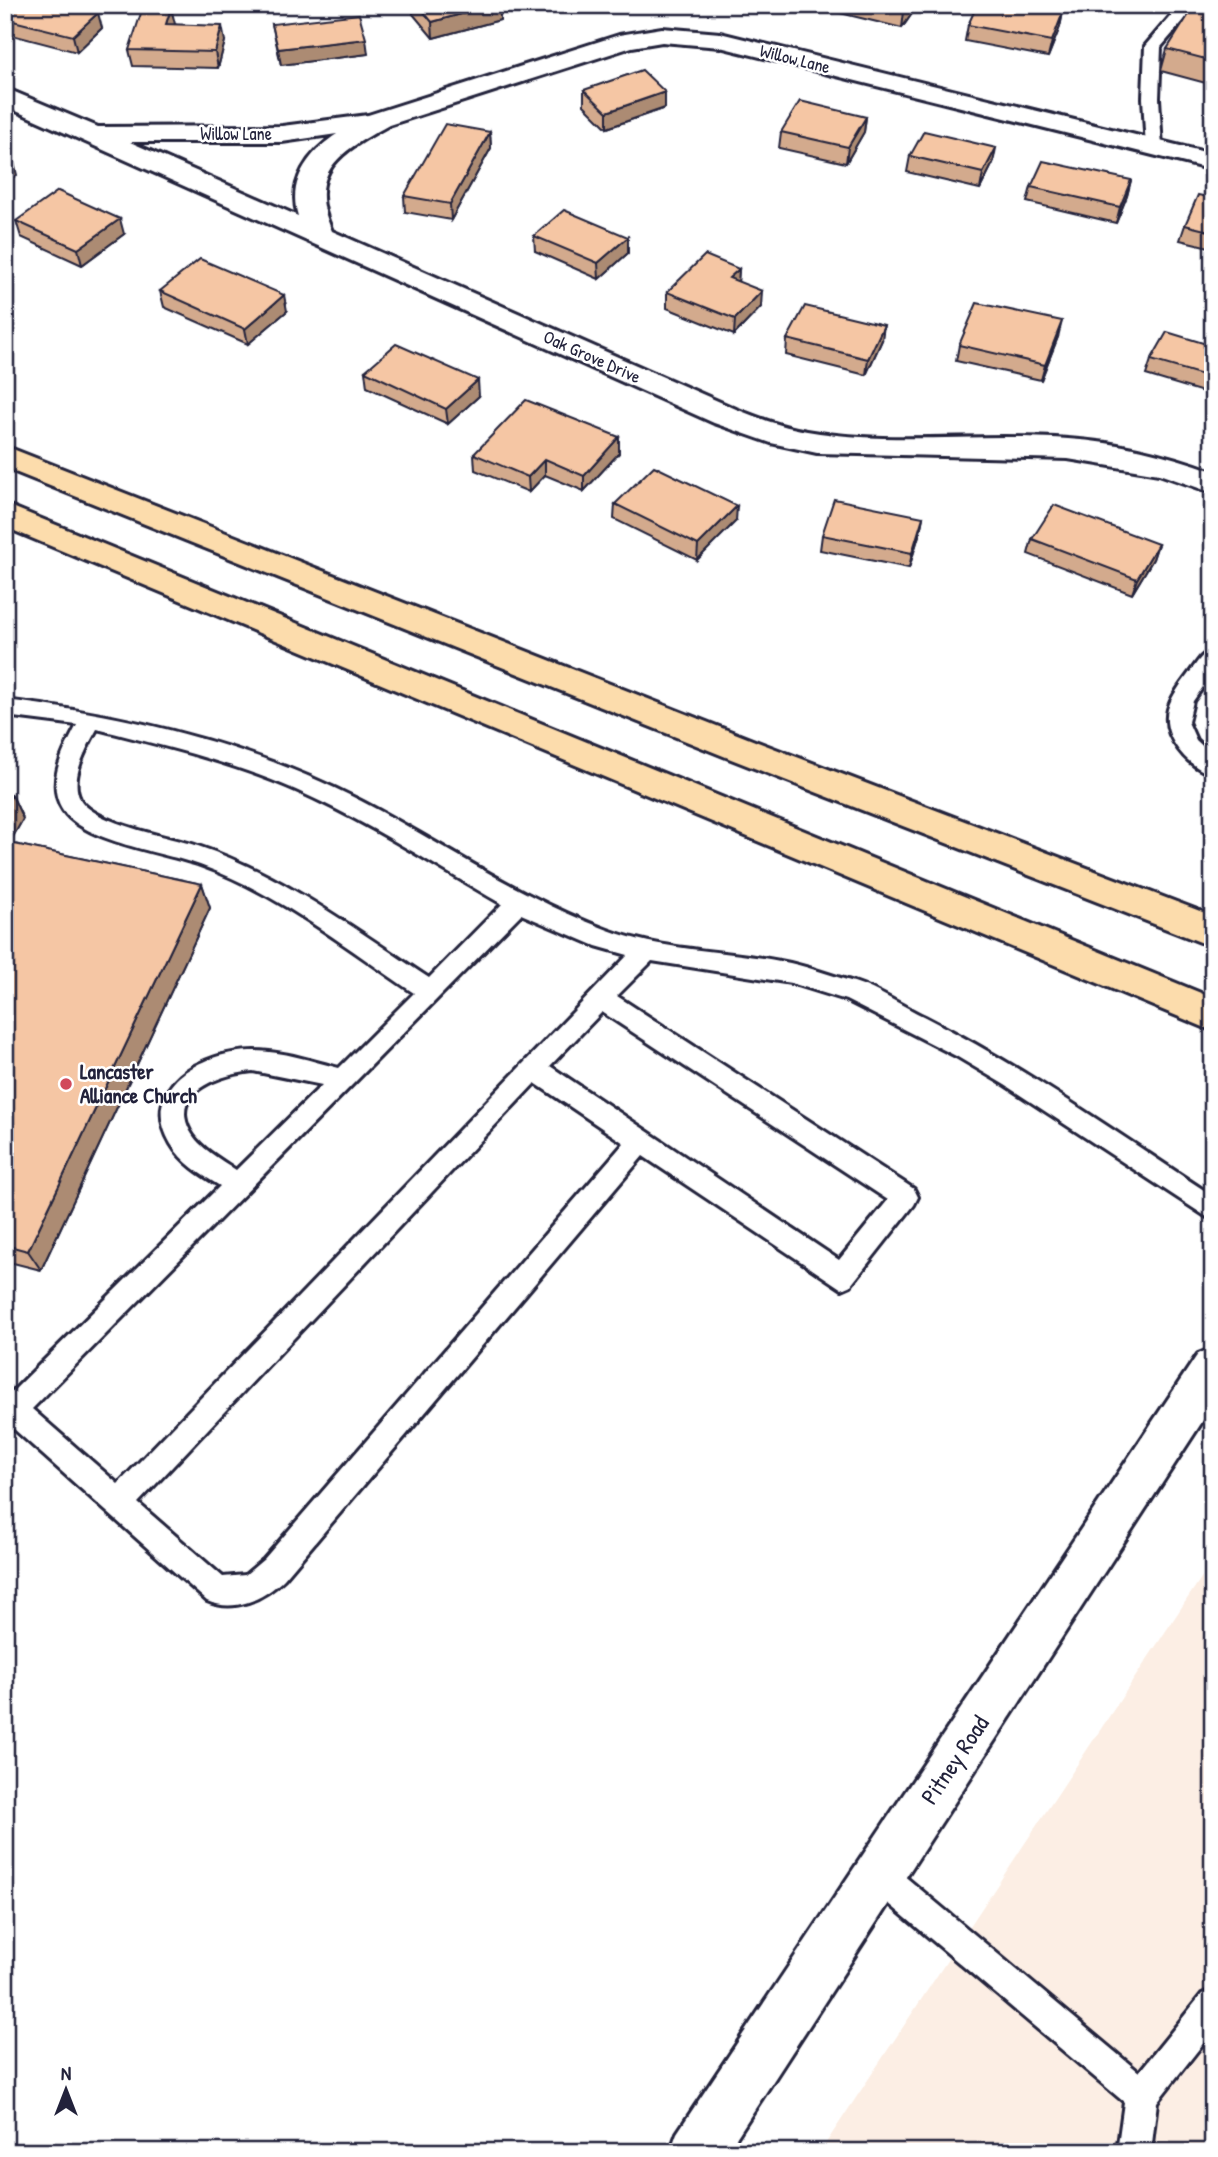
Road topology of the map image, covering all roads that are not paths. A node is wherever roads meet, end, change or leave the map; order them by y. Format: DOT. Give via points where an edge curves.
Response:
graph roads {
  1 [pos="1189,5"];
  2 [pos="5,96"];
  3 [pos="380,120"];
  4 [pos="90,134"];
  5 [pos="1154,148"];
  6 [pos="1213,162"];
  7 [pos="321,237"];
  8 [pos="5,456"];
  9 [pos="1213,483"];
  10 [pos="5,516"];
  11 [pos="1213,657"];
  12 [pos="5,708"];
  13 [pos="91,719"];
  14 [pos="1213,767"];
  15 [pos="518,902"];
  16 [pos="1213,932"];
  17 [pos="647,951"];
  18 [pos="431,992"];
  19 [pos="600,999"];
  20 [pos="1213,1016"];
  21 [pos="533,1068"];
  22 [pos="342,1080"];
  23 [pos="641,1141"];
  24 [pos="238,1185"];
  25 [pos="1213,1209"];
  26 [pos="1213,1368"];
  27 [pos="9,1407"];
  28 [pos="118,1504"];
  29 [pos="878,1875"];
  30 [pos="1213,2005"];
  31 [pos="1140,2095"];
  32 [pos="696,2152"];
  33 [pos="1134,2152"];
  1 -- 5 [label="lane" via="1153,46 1150,98"];
  2 -- 4 [label="street, Oak Grove Drive"];
  3 -- 4 [label="street, Willow Lane" via="282,134"];
  3 -- 5 [label="street, Willow Lane" via="628,40 686,35"];
  3 -- 7 [label="street, Willow Lane" via="345,138 319,162 308,205"];
  4 -- 7 [label="street, Oak Grove Drive"];
  5 -- 6 [label="street, Willow Lane"];
  7 -- 9 [label="street, Oak Grove Drive" via="779,436 909,449 1078,449 1124,454"];
  8 -- 16 [label="highway"];
  10 -- 20 [label="highway"];
  11 -- 14 [label="lane" via="1175,712 1177,732 1199,760"];
  12 -- 13 [label="lane"];
  13 -- 15 [label="lane" via="209,750 301,783 353,807"];
  13 -- 18 [label="lane" via="68,771 70,803 79,814 235,870"];
  15 -- 17 [label="lane" via="604,939"];
  15 -- 18 [label="lane"];
  17 -- 19 [label="lane"];
  17 -- 25 [label="lane" via="791,973 853,992 1014,1078"];
  18 -- 22 [label="lane"];
  19 -- 21 [label="lane"];
  19 -- 23 [label="lane" via="905,1197 842,1277"];
  21 -- 23 [label="lane"];
  21 -- 28 [label="lane"];
  22 -- 24 [label="lane"];
  22 -- 24 [label="lane" via="255,1060 209,1068 192,1078 180,1092 173,1122 190,1149"];
  23 -- 28 [label="lane" via="258,1586 237,1593 217,1591"];
  24 -- 27 [label="lane"];
  26 -- 29 [label="street, Pitney Road"];
  27 -- 28 [label="lane"];
  29 -- 31 [label="lane"];
  29 -- 32 [label="street, Pitney Road"];
  30 -- 31 [label="lane"];
  31 -- 33 [label="lane"];
}
